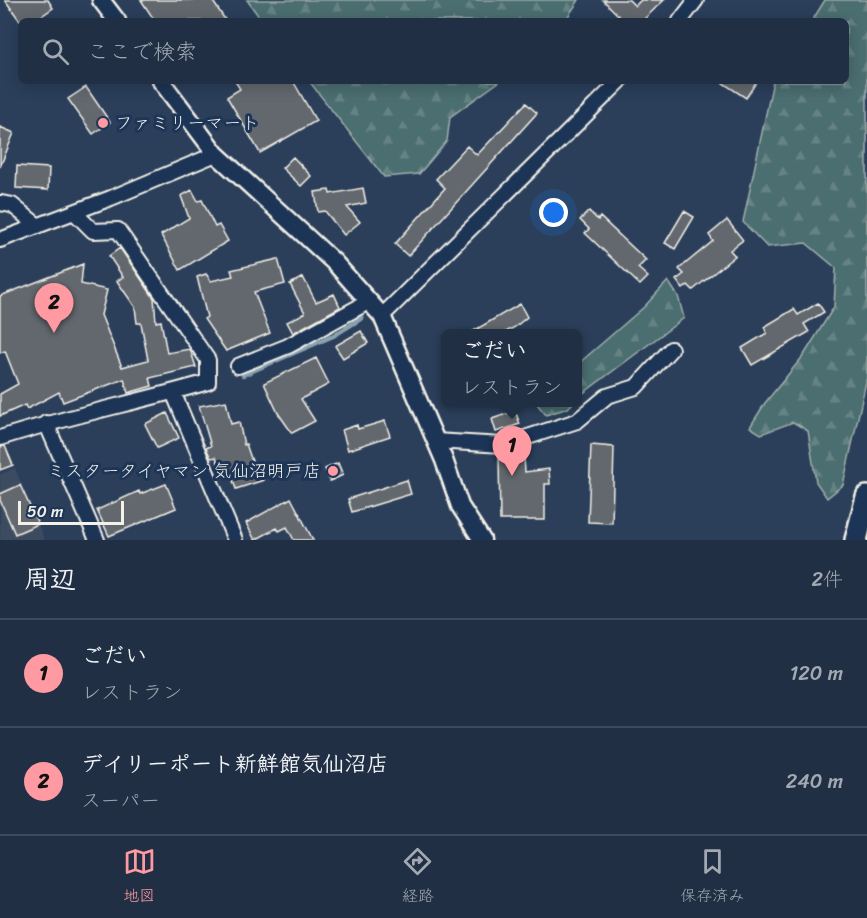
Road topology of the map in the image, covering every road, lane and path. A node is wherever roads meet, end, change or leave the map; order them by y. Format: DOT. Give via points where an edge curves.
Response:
graph roads {
  1 [pos="101,0"];
  2 [pos="696,0"];
  3 [pos="115,18"];
  4 [pos="682,18"];
  5 [pos="163,84"];
  6 [pos="617,84"];
  7 [pos="216,154"];
  8 [pos="0,202"];
  9 [pos="74,212"];
  10 [pos="38,226"];
  11 [pos="0,240"];
  12 [pos="368,302"];
  13 [pos="382,316"];
  14 [pos="671,349"];
  15 [pos="238,366"];
  16 [pos="173,392"];
  17 [pos="46,423"];
  18 [pos="0,438"];
  19 [pos="435,441"];
  20 [pos="867,496"];
  21 [pos="97,540"];
  22 [pos="235,540"];
  23 [pos="482,540"];
  24 [pos="856,540"];
  1 -- 3 [label="street"];
  2 -- 4 [label="street"];
  5 -- 7 [label="street"];
  6 -- 13 [label="street"];
  7 -- 9 [label="street"];
  7 -- 12 [label="street" via="334,262"];
  8 -- 10 [label="street" via="12,205"];
  9 -- 10 [label="street"];
  9 -- 16 [label="street" via="93,231 118,230 208,360 208,382"];
  10 -- 11 [label="street"];
  12 -- 13 [label="street"];
  12 -- 15 [label="street" via="288,346"];
  13 -- 19 [label="street"];
  14 -- 19 [label="street" via="636,387 607,396 577,421 503,445"];
  16 -- 17 [label="street"];
  16 -- 22 [label="street"];
  17 -- 18 [label="street"];
  17 -- 21 [label="street"];
  19 -- 23 [label="street" via="460,506"];
  20 -- 24 [label="highway"];
}
